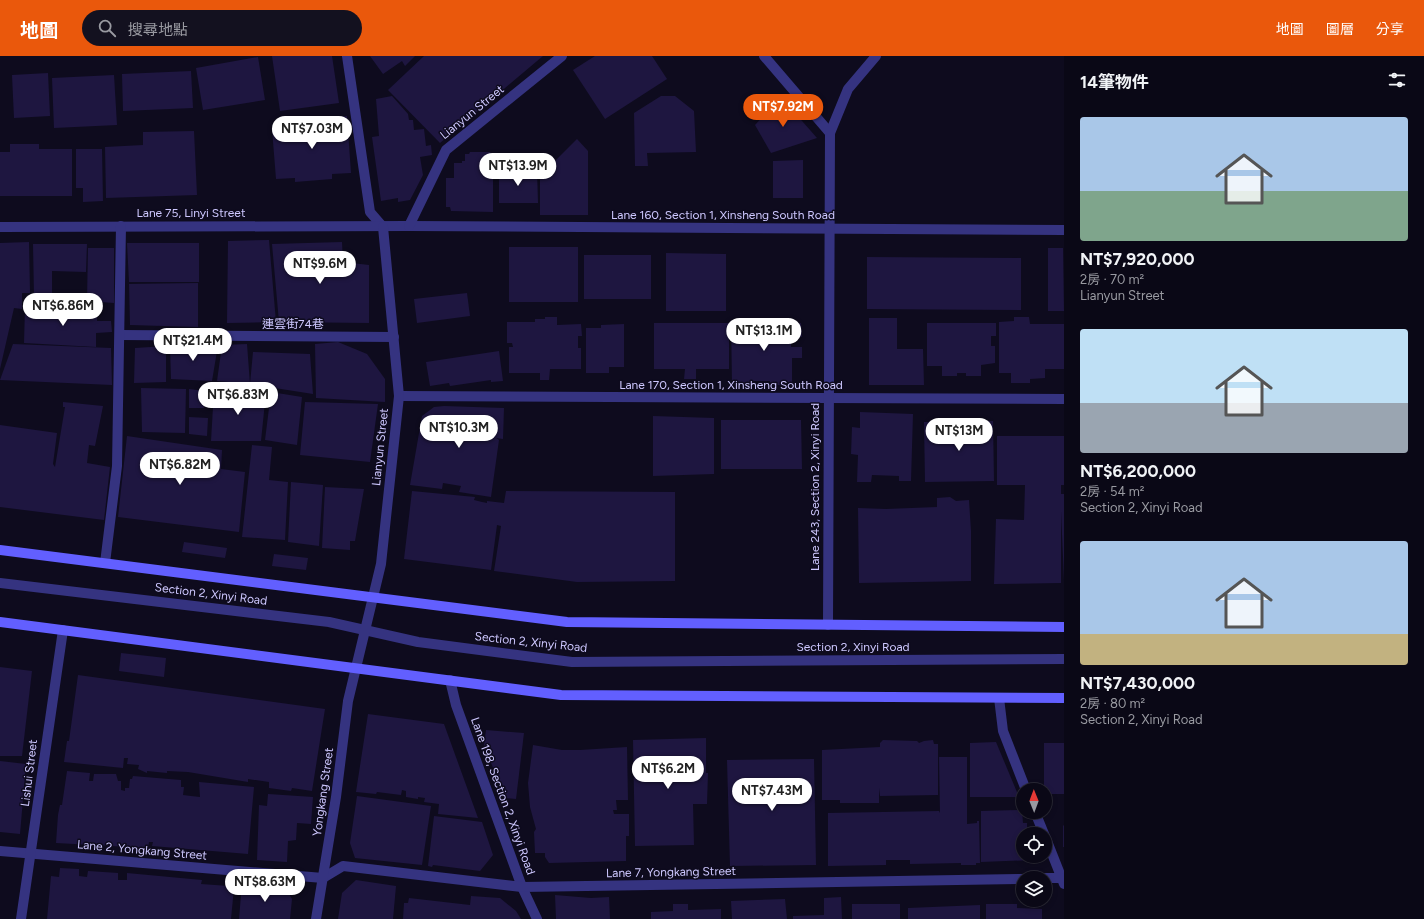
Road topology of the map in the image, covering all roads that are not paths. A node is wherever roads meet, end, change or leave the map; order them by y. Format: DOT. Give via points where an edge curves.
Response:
graph roads {
  1 [pos="347,56"];
  2 [pos="562,56"];
  3 [pos="764,56"];
  4 [pos="876,56"];
  5 [pos="830,133"];
  6 [pos="121,226"];
  7 [pos="409,226"];
  8 [pos="0,227"];
  9 [pos="383,227"];
  10 [pos="829,228"];
  11 [pos="1064,230"];
  12 [pos="120,335"];
  13 [pos="394,338"];
  14 [pos="399,396"];
  15 [pos="828,398"];
  16 [pos="1064,399"];
  17 [pos="0,550"];
  18 [pos="106,563"];
  19 [pos="0,583"];
  20 [pos="372,598"];
  21 [pos="0,622"];
  22 [pos="828,625"];
  23 [pos="1064,627"];
  24 [pos="366,629"];
  25 [pos="63,630"];
  26 [pos="1064,659"];
  27 [pos="354,668"];
  28 [pos="450,680"];
  29 [pos="999,698"];
  30 [pos="1064,698"];
  31 [pos="1023,783"];
  32 [pos="0,851"];
  33 [pos="1052,853"];
  34 [pos="31,854"];
  35 [pos="323,878"];
  36 [pos="1016,879"];
  37 [pos="1052,879"];
  38 [pos="1063,881"];
  39 [pos="522,887"];
  40 [pos="21,919"];
  41 [pos="316,919"];
  42 [pos="538,919"];
  1 -- 9 [label="street" via="370,212"];
  2 -- 7 [label="street, Lianyun Street" via="446,150"];
  3 -- 5 [label="street"];
  4 -- 5 [label="street" via="848,89"];
  5 -- 10 [label="street, Lane 243, Section 2, Xinyi Road"];
  6 -- 8 [label="street, Lane 75, Linyi Street"];
  6 -- 9 [label="street, Lane 75, Linyi Street"];
  6 -- 12 [label="street"];
  7 -- 9 [label="street, Lane 160, Section 1, Xinsheng South Road"];
  7 -- 10 [label="street, Lane 160, Section 1, Xinsheng South Road"];
  9 -- 13 [label="street, Lianyun Street"];
  10 -- 11 [label="street, Lane 160, Section 1, Xinsheng South Road"];
  10 -- 15 [label="street, Lane 243, Section 2, Xinyi Road"];
  12 -- 13 [label="street, 連雲街74巷"];
  12 -- 18 [label="street" via="117,466"];
  13 -- 14 [label="street, Lianyun Street"];
  14 -- 15 [label="street, Lane 170, Section 1, Xinsheng South Road"];
  14 -- 20 [label="street, Lianyun Street" via="381,564"];
  15 -- 16 [label="street, Lane 170, Section 1, Xinsheng South Road"];
  15 -- 22 [label="street, Lane 243, Section 2, Xinyi Road"];
  17 -- 18 [label="main road, Section 2, Xinyi Road"];
  18 -- 20 [label="main road, Section 2, Xinyi Road"];
  19 -- 24 [label="street, Section 2, Xinyi Road" via="278,615"];
  20 -- 22 [label="main road, Section 2, Xinyi Road" via="567,622"];
  20 -- 24 [label="street, Lianyun Street"];
  21 -- 25 [label="main road"];
  22 -- 23 [label="main road, Section 2, Xinyi Road"];
  24 -- 26 [label="street, Section 2, Xinyi Road" via="418,642 572,662"];
  24 -- 27 [label="street, Lianyun Street"];
  25 -- 27 [label="main road"];
  25 -- 34 [label="street, Lishui Street"];
  27 -- 28 [label="main road"];
  27 -- 35 [label="street, Yongkang Street"];
  28 -- 29 [label="main road" via="561,695"];
  28 -- 39 [label="street, Lane 198, Section 2, Xinyi Road" via="456,705"];
  29 -- 30 [label="main road"];
  29 -- 31 [label="street" via="1002,731"];
  32 -- 34 [label="street, Lane 2, Yongkang Street"];
  33 -- 38 [label="street"];
  34 -- 35 [label="street, Lane 2, Yongkang Street"];
  34 -- 40 [label="street, Lishui Street"];
  35 -- 39 [label="street, Lane 7, Yongkang Street" via="343,866"];
  35 -- 41 [label="street, Yongkang Street"];
  36 -- 39 [label="street, Lane 7, Yongkang Street"];
  37 -- 38 [label="street"];
  39 -- 42 [label="street, Lane 198, Section 2, Xinyi Road"];
}
